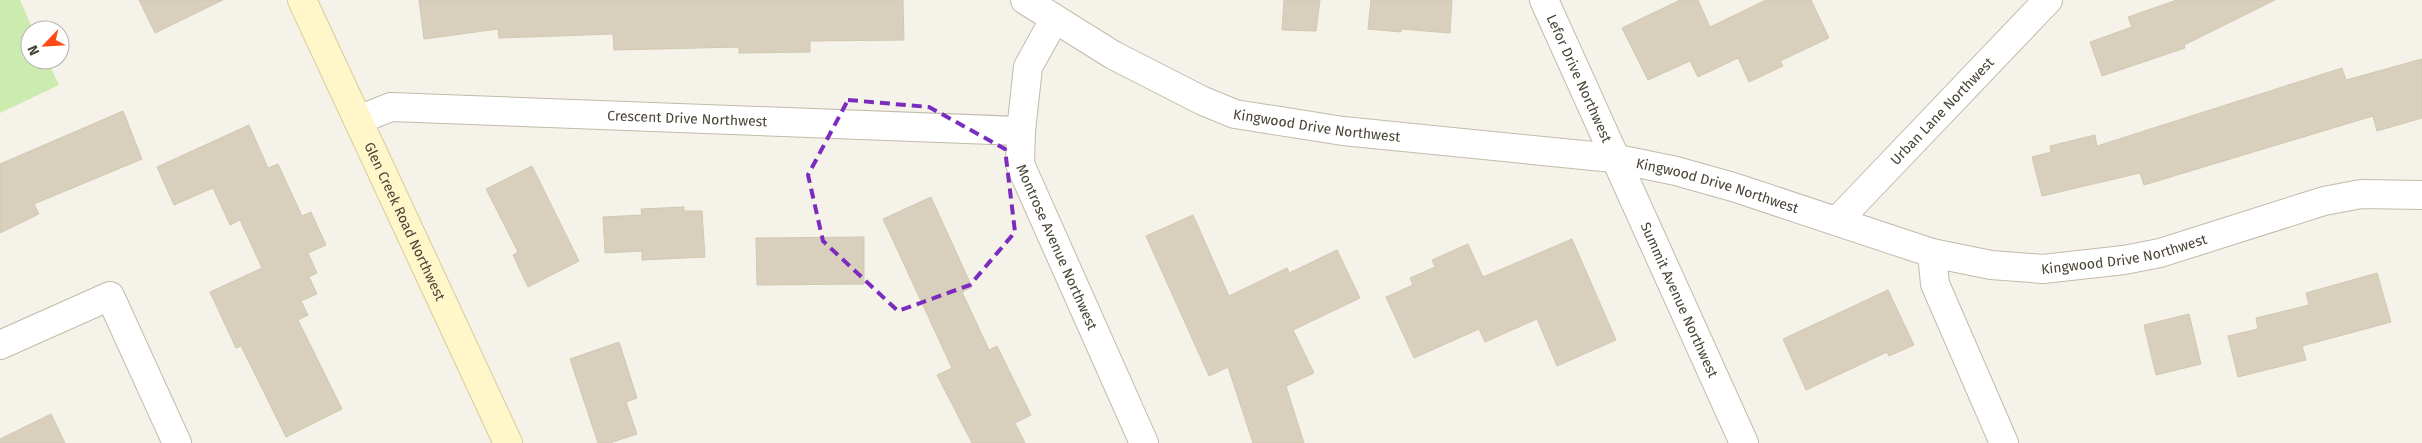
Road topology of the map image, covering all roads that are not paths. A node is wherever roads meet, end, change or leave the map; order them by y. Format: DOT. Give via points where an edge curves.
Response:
graph roads {
  1 [pos="302,0"];
  2 [pos="1025,0"];
  3 [pos="1544,0"];
  4 [pos="2048,0"];
  5 [pos="1054,20"];
  6 [pos="358,120"];
  7 [pos="1021,131"];
  8 [pos="1613,158"];
  9 [pos="2422,195"];
  10 [pos="1837,222"];
  11 [pos="1932,253"];
  12 [pos="0,345"];
  13 [pos="177,443"];
  14 [pos="508,443"];
  15 [pos="1144,443"];
  16 [pos="1744,443"];
  17 [pos="2004,443"];
  1 -- 6 [label="main road, Glen Creek Road Northwest"];
  2 -- 5 [label="street, Kingwood Drive Northwest"];
  3 -- 8 [label="street, Lefor Drive Northwest"];
  4 -- 10 [label="street, Urban Lane Northwest"];
  5 -- 7 [label="street, Montrose Avenue Northwest" via="1028,67"];
  5 -- 8 [label="street, Kingwood Drive Northwest" via="1154,77 1235,114 1343,131"];
  6 -- 7 [label="street, Crescent Drive Northwest" via="391,107"];
  6 -- 14 [label="main road, Glen Creek Road Northwest"];
  7 -- 15 [label="street, Montrose Avenue Northwest" via="1020,164"];
  8 -- 10 [label="street, Kingwood Drive Northwest" via="1733,187"];
  8 -- 16 [label="street, Summit Avenue Northwest"];
  9 -- 11 [label="street, Kingwood Drive Northwest" via="2361,194 2324,201 2160,252 2080,266 2012,268"];
  10 -- 11 [label="street, Kingwood Drive Northwest"];
  11 -- 17 [label="street" via="1935,284"];
  12 -- 13 [label="street" via="110,296"];
}
